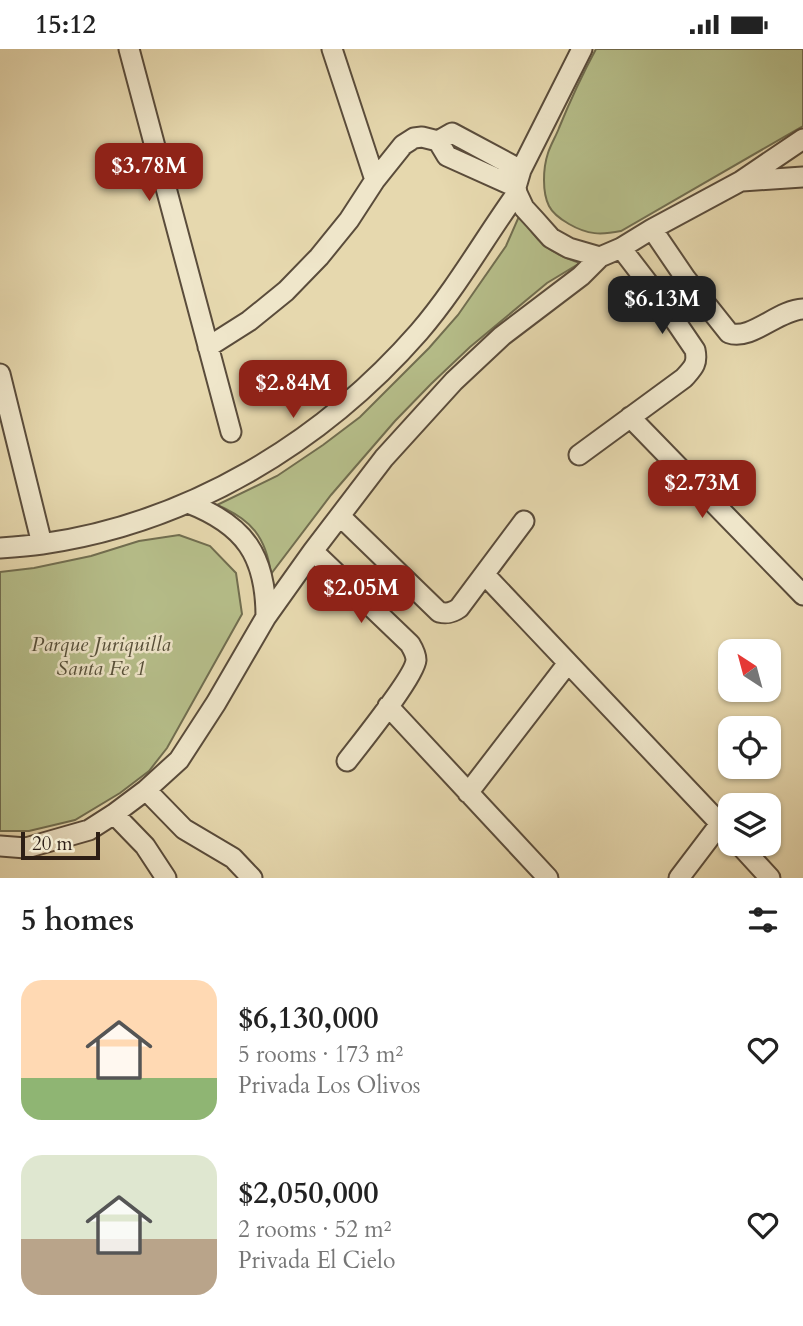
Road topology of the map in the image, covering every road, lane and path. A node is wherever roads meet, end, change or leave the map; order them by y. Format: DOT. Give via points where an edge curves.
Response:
graph roads {
  1 [pos="130,49"];
  2 [pos="332,49"];
  3 [pos="582,49"];
  4 [pos="574,58"];
  5 [pos="803,139"];
  6 [pos="803,177"];
  7 [pos="375,180"];
  8 [pos="741,181"];
  9 [pos="518,184"];
  10 [pos="652,229"];
  11 [pos="621,248"];
  12 [pos="600,257"];
  13 [pos="803,309"];
  14 [pos="208,347"];
  15 [pos="0,374"];
  16 [pos="4,408"];
  17 [pos="630,417"];
  18 [pos="230,432"];
  19 [pos="579,455"];
  20 [pos="188,503"];
  21 [pos="340,516"];
  22 [pos="524,521"];
  23 [pos="42,544"];
  24 [pos="0,548"];
  25 [pos="313,551"];
  26 [pos="485,575"];
  27 [pos="803,595"];
  28 [pos="266,617"];
  29 [pos="568,663"];
  30 [pos="388,706"];
  31 [pos="347,761"];
  32 [pos="146,790"];
  33 [pos="468,793"];
  34 [pos="114,814"];
  35 [pos="718,822"];
  36 [pos="718,836"];
  37 [pos="0,846"];
  38 [pos="750,856"];
  39 [pos="166,878"];
  40 [pos="252,878"];
  41 [pos="548,878"];
  42 [pos="679,878"];
  43 [pos="770,878"];
  1 -- 14 [label="street"];
  2 -- 7 [label="street"];
  3 -- 4 [label="street"];
  4 -- 9 [label="street"];
  5 -- 8 [label="street"];
  6 -- 8 [label="street"];
  7 -- 9 [label="street" via="402,145 422,137 438,141 452,133"];
  7 -- 14 [label="street" via="349,220 286,291"];
  8 -- 10 [label="street"];
  9 -- 12 [label="street" via="524,208 551,238"];
  9 -- 20 [label="street" via="451,292 372,380 282,453"];
  10 -- 11 [label="street"];
  10 -- 13 [label="street" via="729,333 743,335 786,312"];
  11 -- 12 [label="street"];
  11 -- 17 [label="street" via="662,300 697,359 684,378"];
  12 -- 21 [label="street" via="454,381 384,458"];
  14 -- 18 [label="street"];
  15 -- 16 [label="street"];
  16 -- 23 [label="street"];
  17 -- 19 [label="street"];
  17 -- 27 [label="street"];
  20 -- 23 [label="street" via="146,519"];
  20 -- 28 [label="street" via="232,526 248,545 260,567"];
  21 -- 25 [label="street"];
  21 -- 26 [label="street" via="439,612 459,608"];
  22 -- 26 [label="street"];
  23 -- 24 [label="street"];
  25 -- 28 [label="street"];
  25 -- 30 [label="street" via="415,652 413,670"];
  26 -- 29 [label="street"];
  28 -- 32 [label="street" via="179,760"];
  29 -- 33 [label="street"];
  29 -- 35 [label="street"];
  30 -- 31 [label="street"];
  30 -- 33 [label="street"];
  32 -- 34 [label="street"];
  32 -- 40 [label="street" via="184,829 233,858"];
  33 -- 41 [label="street"];
  34 -- 37 [label="street" via="89,829 26,848"];
  34 -- 39 [label="street" via="145,846"];
  36 -- 42 [label="street"];
  38 -- 43 [label="street"];
}
